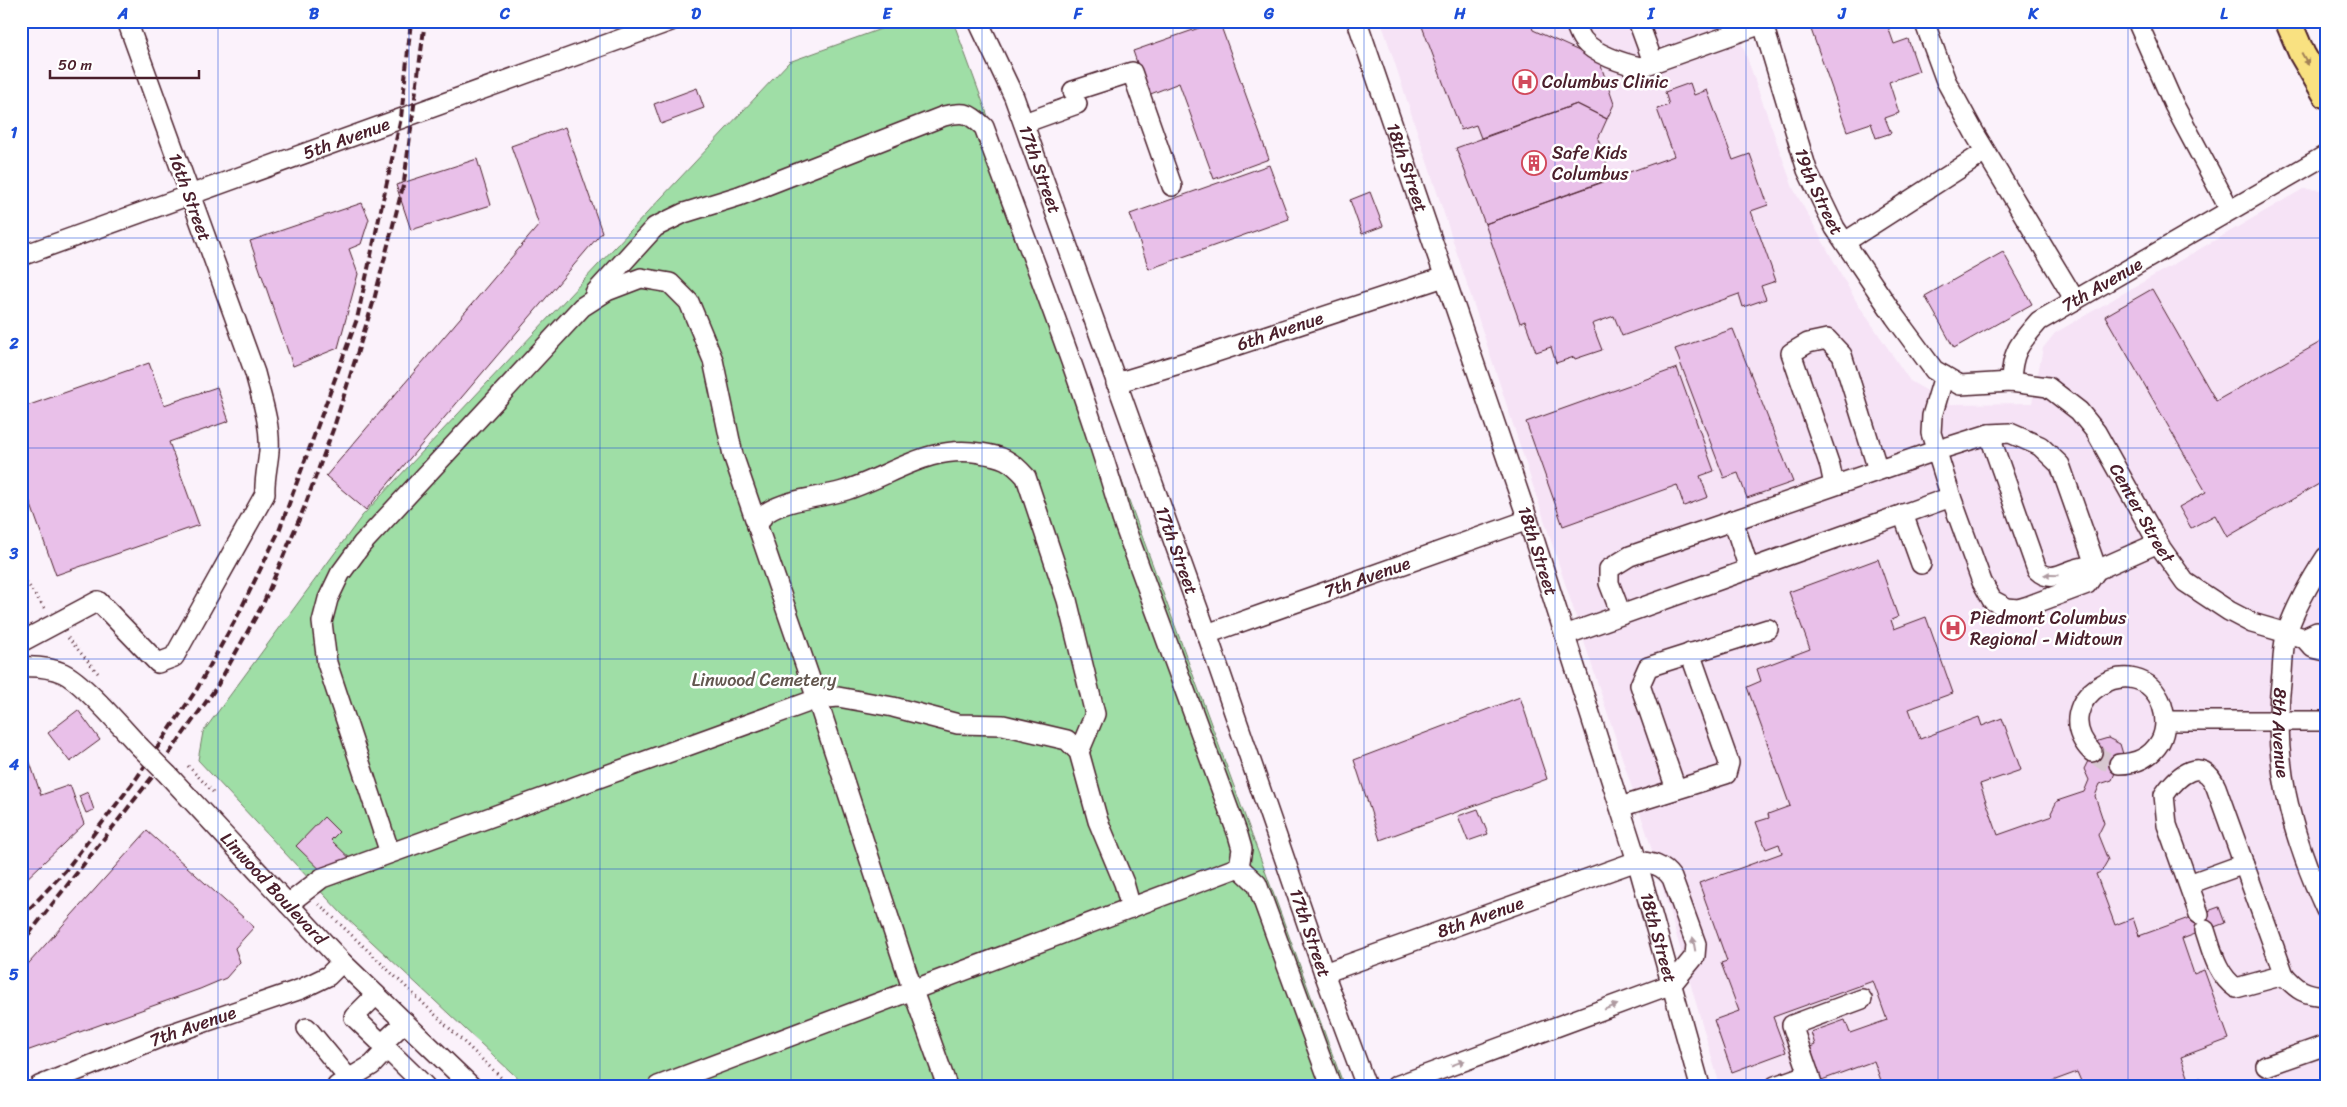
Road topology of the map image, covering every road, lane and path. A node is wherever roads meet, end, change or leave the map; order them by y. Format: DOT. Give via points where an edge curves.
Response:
graph roads {
  1 [pos="127,21"];
  2 [pos="671,21"];
  3 [pos="978,21"];
  4 [pos="1357,21"];
  5 [pos="1574,21"];
  6 [pos="1638,21"];
  7 [pos="1924,21"];
  8 [pos="2137,21"];
  9 [pos="2288,21"];
  10 [pos="1762,23"];
  11 [pos="1653,62"];
  12 [pos="2326,95"];
  13 [pos="1024,123"];
  14 [pos="1985,152"];
  15 [pos="2326,155"];
  16 [pos="1172,186"];
  17 [pos="189,195"];
  18 [pos="2230,210"];
  19 [pos="1845,242"];
  20 [pos="21,256"];
  21 [pos="1444,277"];
  22 [pos="2075,300"];
  23 [pos="582,307"];
  24 [pos="1944,376"];
  25 [pos="1116,382"];
  26 [pos="2011,382"];
  27 [pos="1989,434"];
  28 [pos="1935,451"];
  29 [pos="1878,470"];
  30 [pos="1834,485"];
  31 [pos="1951,497"];
  32 [pos="1903,514"];
  33 [pos="1528,520"];
  34 [pos="1733,520"];
  35 [pos="757,526"];
  36 [pos="2158,544"];
  37 [pos="2326,557"];
  38 [pos="1921,564"];
  39 [pos="1749,569"];
  40 [pos="2098,570"];
  41 [pos="21,574"];
  42 [pos="1621,614"];
  43 [pos="56,624"];
  44 [pos="1768,629"];
  45 [pos="1206,634"];
  46 [pos="2326,634"];
  47 [pos="1565,635"];
  48 [pos="2295,635"];
  49 [pos="21,642"];
  50 [pos="2326,651"];
  51 [pos="1690,654"];
  52 [pos="21,667"];
  53 [pos="104,679"];
  54 [pos="817,699"];
  55 [pos="2165,720"];
  56 [pos="2279,721"];
  57 [pos="2326,721"];
  58 [pos="1079,752"];
  59 [pos="2092,752"];
  60 [pos="186,764"];
  61 [pos="2119,764"];
  62 [pos="1676,789"];
  63 [pos="218,798"];
  64 [pos="1620,807"];
  65 [pos="390,853"];
  66 [pos="1637,861"];
  67 [pos="2244,864"];
  68 [pos="1239,867"];
  69 [pos="2189,884"];
  70 [pos="306,891"];
  71 [pos="288,904"];
  72 [pos="1131,908"];
  73 [pos="2326,910"];
  74 [pos="342,962"];
  75 [pos="1324,972"];
  76 [pos="2284,975"];
  77 [pos="1672,984"];
  78 [pos="913,991"];
  79 [pos="376,995"];
  80 [pos="2326,996"];
  81 [pos="1862,999"];
  82 [pos="405,1022"];
  83 [pos="307,1028"];
  84 [pos="2326,1045"];
  85 [pos="385,1046"];
  86 [pos="2266,1066"];
  87 [pos="1811,1080"];
  88 [pos="343,1083"];
  89 [pos="463,1083"];
  90 [pos="39,1086"];
  91 [pos="425,1086"];
  92 [pos="510,1086"];
  93 [pos="658,1086"];
  94 [pos="947,1086"];
  95 [pos="1331,1086"];
  96 [pos="1366,1086"];
  97 [pos="1396,1086"];
  98 [pos="1700,1086"];
  99 [pos="1775,1086"];
  1 -- 17 [label="street, 16th Street"];
  2 -- 17 [label="street, 5th Avenue"];
  3 -- 13 [label="street, 17th Street"];
  4 -- 21 [label="street, 18th Street"];
  5 -- 11 [label="street" via="1583,40 1608,57 1641,67"];
  6 -- 11 [label="street"];
  7 -- 14 [label="street" via="1946,81"];
  8 -- 18 [label="street" via="2174,105"];
  9 -- 12 [label="main road, one-way" via="2302,54"];
  10 -- 11 [label="street"];
  10 -- 19 [label="street, 19th Street" via="1807,170"];
  13 -- 16 [label="street" via="1132,72"];
  13 -- 25 [label="street, 17th Street"];
  14 -- 19 [label="street"];
  14 -- 22 [label="street"];
  15 -- 18 [label="street, 7th Avenue"];
  17 -- 20 [label="street, 5th Avenue"];
  17 -- 43 [label="street, 16th Street" via="255,373 265,414 269,450 264,494 174,657 158,662 98,601"];
  18 -- 22 [label="street, 7th Avenue"];
  19 -- 24 [label="street, 19th Street" via="1934,370"];
  21 -- 25 [label="street, 6th Avenue"];
  21 -- 33 [label="street, 18th Street"];
  22 -- 26 [label="street, 7th Avenue" via="2039,321 2023,339 2012,359"];
  23 -- 35 [label="street" via="607,290 641,278 670,283 689,302 713,360 733,455"];
  23 -- 65 [label="street" via="362,544 340,574 328,599 322,622 327,663"];
  23 -- 68 [label="street" via="655,227 684,213 739,196 944,116 960,112 972,116 984,127 1059,330 1111,478 1122,519 1238,835 1242,849"];
  24 -- 26 [label="street" via="1960,385"];
  24 -- 28 [label="street" via="1932,416 1931,434"];
  25 -- 45 [label="street, 17th Street"];
  26 -- 36 [label="street, Center Street" via="2048,388 2079,411 2096,432"];
  27 -- 28 [label="street"];
  27 -- 40 [label="street" via="2010,433 2052,455 2066,477"];
  40 -- 27 [label="street, one-way" via="2085,567 2050,577 2037,570"];
  28 -- 29 [label="street"];
  28 -- 31 [label="street"];
  29 -- 30 [label="street"];
  29 -- 30 [label="street" via="1842,355 1827,339 1808,343 1791,353"];
  30 -- 34 [label="street"];
  31 -- 32 [label="street"];
  31 -- 40 [label="street" via="1982,582 1992,600 2007,608 2018,609 2087,584"];
  32 -- 38 [label="street"];
  32 -- 39 [label="street"];
  33 -- 45 [label="street, 7th Avenue"];
  33 -- 47 [label="street, 18th Street"];
  34 -- 39 [label="street"];
  34 -- 42 [label="street" via="1630,556 1609,569 1609,583"];
  35 -- 54 [label="street"];
  35 -- 58 [label="street" via="764,514 787,504 866,483 938,452 967,450 1013,463 1026,477 1067,600 1091,693 1095,714"];
  36 -- 40 [label="street"];
  36 -- 48 [label="street, Center Street" via="2185,582 2208,598 2252,623"];
  37 -- 48 [label="street, 8th Avenue" via="2314,575"];
  39 -- 42 [label="street"];
  41 -- 43 [label="path"];
  42 -- 47 [label="street"];
  43 -- 49 [label="street"];
  43 -- 53 [label="path"];
  44 -- 51 [label="street"];
  45 -- 75 [label="street, 17th Street"];
  46 -- 48 [label="street"];
  47 -- 64 [label="street, 18th Street"];
  48 -- 50 [label="street" via="2314,648"];
  48 -- 56 [label="street, 8th Avenue" via="2281,680"];
  51 -- 62 [label="street" via="1648,667 1640,684"];
  51 -- 62 [label="street" via="1729,763 1726,774"];
  52 -- 71 [label="street, Linwood Boulevard, bridge" via="48,667 81,686"];
  54 -- 58 [label="street" via="838,697 958,724 1003,725 1067,740"];
  54 -- 65 [label="street"];
  54 -- 78 [label="street"];
  55 -- 56 [label="street"];
  55 -- 59 [label="street" via="2160,701 2147,686 2126,678 2104,682 2087,696 2079,717 2083,738"];
  55 -- 61 [label="street" via="2161,740 2149,755 2131,764"];
  56 -- 57 [label="street"];
  56 -- 73 [label="street, 8th Avenue" via="2280,766 2286,798 2300,846"];
  58 -- 72 [label="street" via="1098,821"];
  60 -- 63 [label="path"];
  62 -- 64 [label="street"];
  64 -- 66 [label="street, 18th Street"];
  65 -- 70 [label="street" via="322,878"];
  66 -- 75 [label="street, 8th Avenue"];
  66 -- 77 [label="street, 18th Street"];
  77 -- 66 [label="street, one-way" via="1695,956 1696,944 1672,878 1656,864"];
  67 -- 69 [label="street"];
  67 -- 69 [label="street" via="2211,775 2197,769 2188,772 2174,780 2164,795 2167,825"];
  67 -- 76 [label="street"];
  68 -- 72 [label="street"];
  68 -- 95 [label="street" via="1257,884"];
  69 -- 76 [label="street" via="2225,981 2236,988"];
  70 -- 71 [label="street"];
  70 -- 92 [label="path"];
  71 -- 74 [label="street, Linwood Boulevard"];
  72 -- 78 [label="street"];
  74 -- 79 [label="street, Linwood Boulevard"];
  74 -- 90 [label="street, 7th Avenue" via="328,976 302,989 164,1036"];
  75 -- 96 [label="street, 17th Street"];
  76 -- 80 [label="street" via="2296,989 2310,996"];
  97 -- 77 [label="street, one-way"];
  77 -- 98 [label="street, 18th Street"];
  78 -- 93 [label="street"];
  78 -- 94 [label="street"];
  79 -- 82 [label="street, Linwood Boulevard"];
  79 -- 85 [label="street" via="354,1017"];
  81 -- 87 [label="street" via="1792,1025"];
  82 -- 85 [label="street"];
  82 -- 89 [label="street, Linwood Boulevard"];
  83 -- 88 [label="street"];
  84 -- 86 [label="street"];
  85 -- 88 [label="street" via="372,1064"];
  85 -- 91 [label="street"];
  87 -- 99 [label="street"];
}
